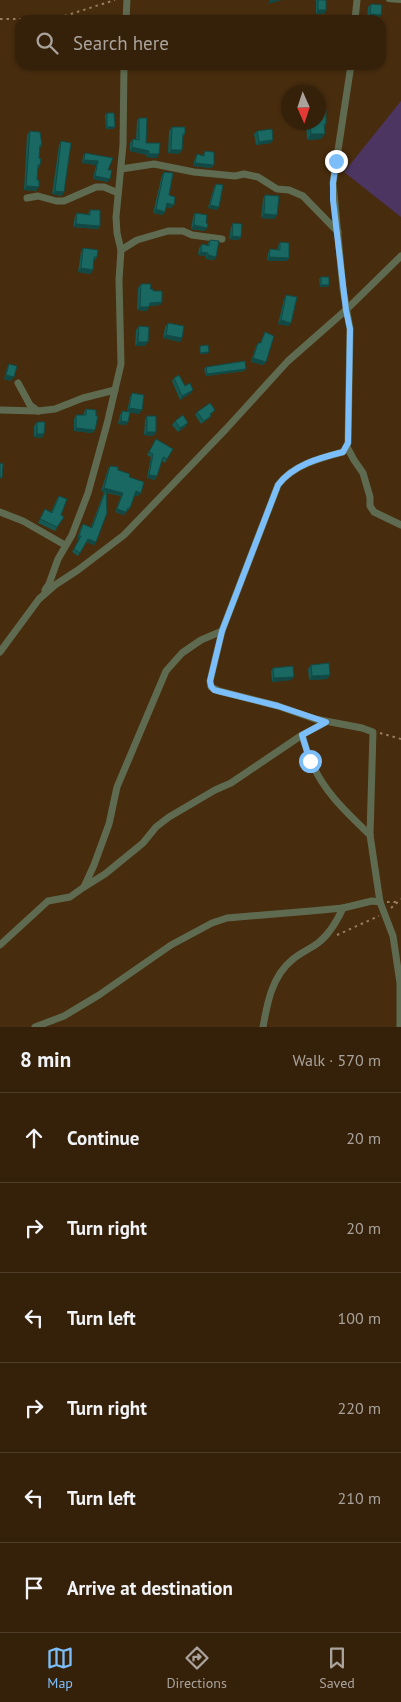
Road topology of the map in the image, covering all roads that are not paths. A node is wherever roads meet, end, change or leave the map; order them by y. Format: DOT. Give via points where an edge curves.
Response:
graph roads {
  1 [pos="127,0"];
  2 [pos="357,0"];
  3 [pos="388,0"];
  4 [pos="401,1"];
  5 [pos="126,15"];
  6 [pos="356,15"];
  7 [pos="124,70"];
  8 [pos="350,70"];
  9 [pos="121,169"];
  10 [pos="118,193"];
  11 [pos="27,198"];
  12 [pos="338,232"];
  13 [pos="222,239"];
  14 [pos="121,250"];
  15 [pos="401,256"];
  16 [pos="346,310"];
  17 [pos="18,382"];
  18 [pos="115,390"];
  19 [pos="0,410"];
  20 [pos="38,411"];
  21 [pos="347,447"];
  22 [pos="0,512"];
  23 [pos="401,526"];
  24 [pos="65,545"];
  25 [pos="39,599"];
  26 [pos="222,631"];
  27 [pos="0,652"];
  28 [pos="326,722"];
  29 [pos="302,735"];
  30 [pos="370,835"];
  31 [pos="84,887"];
  32 [pos="380,902"];
  33 [pos="343,908"];
  34 [pos="0,944"];
  35 [pos="35,1027"];
  36 [pos="263,1027"];
  37 [pos="400,1027"];
  1 -- 5 [label="street"];
  2 -- 6 [label="street"];
  3 -- 4 [label="lane"];
  7 -- 9 [label="street"];
  8 -- 12 [label="street" via="333,183"];
  9 -- 10 [label="street"];
  9 -- 12 [label="street" via="154,164 194,172 258,176 277,189 303,196"];
  10 -- 11 [label="street" via="100,186 64,201 38,196"];
  10 -- 14 [label="street" via="117,225"];
  12 -- 16 [label="street"];
  13 -- 14 [label="street" via="168,231 137,240"];
  14 -- 18 [label="street" via="121,364"];
  15 -- 16 [label="street"];
  16 -- 21 [label="street" via="351,350"];
  16 -- 25 [label="street" via="288,361 124,535"];
  17 -- 20 [label="street" via="30,406"];
  18 -- 20 [label="street" via="55,409"];
  18 -- 24 [label="street" via="88,492"];
  19 -- 20 [label="street"];
  21 -- 23 [label="street" via="362,473 374,512"];
  21 -- 26 [label="street" via="343,452 307,463 283,478 278,485"];
  22 -- 24 [label="street"];
  24 -- 25 [label="street" via="49,584"];
  25 -- 27 [label="street"];
  26 -- 28 [label="street" via="210,681 214,690"];
  26 -- 31 [label="street" via="195,644 166,671 117,787 109,824"];
  28 -- 29 [label="street"];
  28 -- 30 [label="street" via="373,732"];
  29 -- 30 [label="street" via="321,782"];
  29 -- 31 [label="street" via="236,780 169,817 143,843"];
  30 -- 32 [label="street"];
  31 -- 34 [label="street" via="70,897 48,901"];
  32 -- 33 [label="street"];
  32 -- 37 [label="street" via="393,936 401,996"];
  33 -- 35 [label="street" via="226,918 212,923 171,945 64,1016"];
  33 -- 36 [label="street" via="327,934 292,959 282,971 267,1001"];
}
